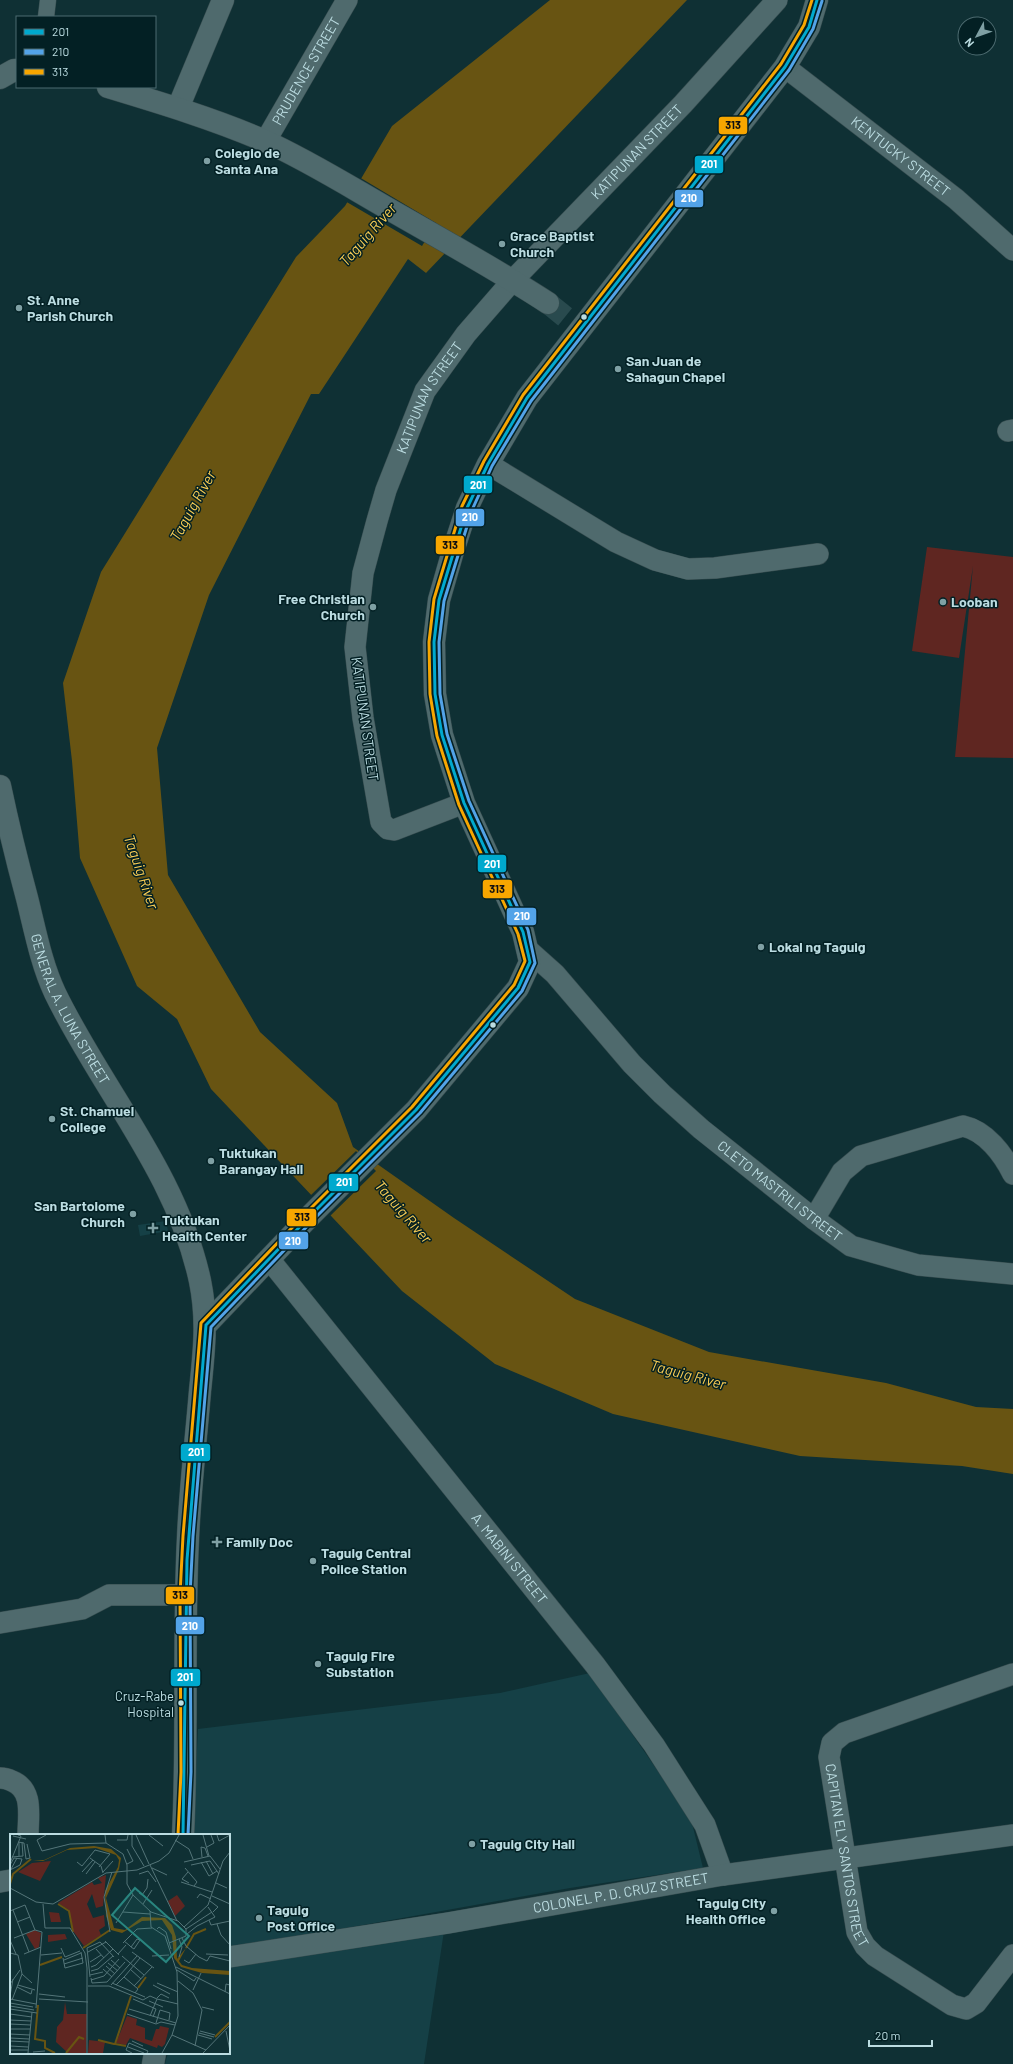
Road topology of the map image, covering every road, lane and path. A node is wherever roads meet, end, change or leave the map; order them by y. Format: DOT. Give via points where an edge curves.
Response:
graph roads {
  1 [pos="48,0"];
  2 [pos="223,0"];
  3 [pos="347,0"];
  4 [pos="777,0"];
  5 [pos="817,0"];
  6 [pos="46,16"];
  7 [pos="785,67"];
  8 [pos="111,88"];
  9 [pos="178,108"];
  10 [pos="265,142"];
  11 [pos="1013,250"];
  12 [pos="513,280"];
  13 [pos="548,303"];
  14 [pos="488,464"];
  15 [pos="818,554"];
  16 [pos="0,786"];
  17 [pos="464,803"];
  18 [pos="527,949"];
  19 [pos="1013,1174"];
  20 [pos="814,1219"];
  21 [pos="269,1259"];
  22 [pos="1013,1274"];
  23 [pos="206,1325"];
  24 [pos="186,1595"];
  25 [pos="0,1623"];
  26 [pos="1013,1674"];
  27 [pos="0,1778"];
  28 [pos="28,1834"];
  29 [pos="183,1834"];
  30 [pos="1013,1835"];
  31 [pos="844,1860"];
  32 [pos="723,1875"];
  33 [pos="10,1880"];
  34 [pos="0,1882"];
  35 [pos="1013,1955"];
  36 [pos="230,1957"];
  37 [pos="156,2054"];
  38 [pos="153,2064"];
  1 -- 6 [label="street"];
  2 -- 9 [label="main road"];
  3 -- 10 [label="street, PRUDENCE STREET"];
  4 -- 12 [label="street, KATIPUNAN STREET" via="683,104"];
  5 -- 7 [label="main road" via="809,27"];
  7 -- 11 [label="street, KENTUCKY STREET" via="956,199"];
  7 -- 14 [label="main road" via="575,325"];
  8 -- 9 [label="main road"];
  9 -- 10 [label="main road"];
  10 -- 12 [label="main road" via="322,171"];
  12 -- 13 [label="main road"];
  12 -- 17 [label="street, KATIPUNAN STREET" via="466,334 425,391 386,490 371,543 363,573 355,647 363,718 381,822 388,829 394,830"];
  14 -- 15 [label="street" via="616,542 655,560 688,570"];
  14 -- 17 [label="main road" via="467,508 453,551 440,600 434,642 435,694 442,735"];
  16 -- 23 [label="main road, GENERAL A. LUNA STREET" via="37,943 54,990 77,1035 150,1154 171,1196 187,1236 200,1281"];
  17 -- 18 [label="main road" via="523,932"];
  18 -- 20 [label="street, CLETO MASTRILI STREET" via="556,974 632,1064 662,1094"];
  18 -- 21 [label="main road" via="530,962 518,988 416,1110"];
  19 -- 20 [label="street" via="984,1135 962,1126 861,1156 842,1172"];
  20 -- 22 [label="street, CLETO MASTRILI STREET" via="851,1246 918,1265"];
  21 -- 23 [label="main road"];
  21 -- 32 [label="street, A. MABINI STREET" via="595,1665 654,1745 705,1825"];
  23 -- 24 [label="main road, GENERAL A. LUNA STREET" via="188,1536"];
  24 -- 25 [label="street" via="109,1595 82,1609"];
  24 -- 29 [label="main road, GENERAL A. LUNA STREET" via="186,1772"];
  26 -- 31 [label="street, CAPITAN ELY SANTOS STREET" via="844,1733 832,1743 829,1757"];
  27 -- 28 [label="street" via="19,1784 28,1797"];
  30 -- 31 [label="street, COLONEL P. D. CRUZ STREET"];
  31 -- 32 [label="street, COLONEL P. D. CRUZ STREET"];
  31 -- 35 [label="street, CAPITAN ELY SANTOS STREET" via="857,1932 865,1946 875,1956 952,2005 966,2009 976,2003"];
  32 -- 36 [label="street, COLONEL P. D. CRUZ STREET" via="448,1923"];
  33 -- 34 [label="street"];
  37 -- 38 [label="main road"];
}
